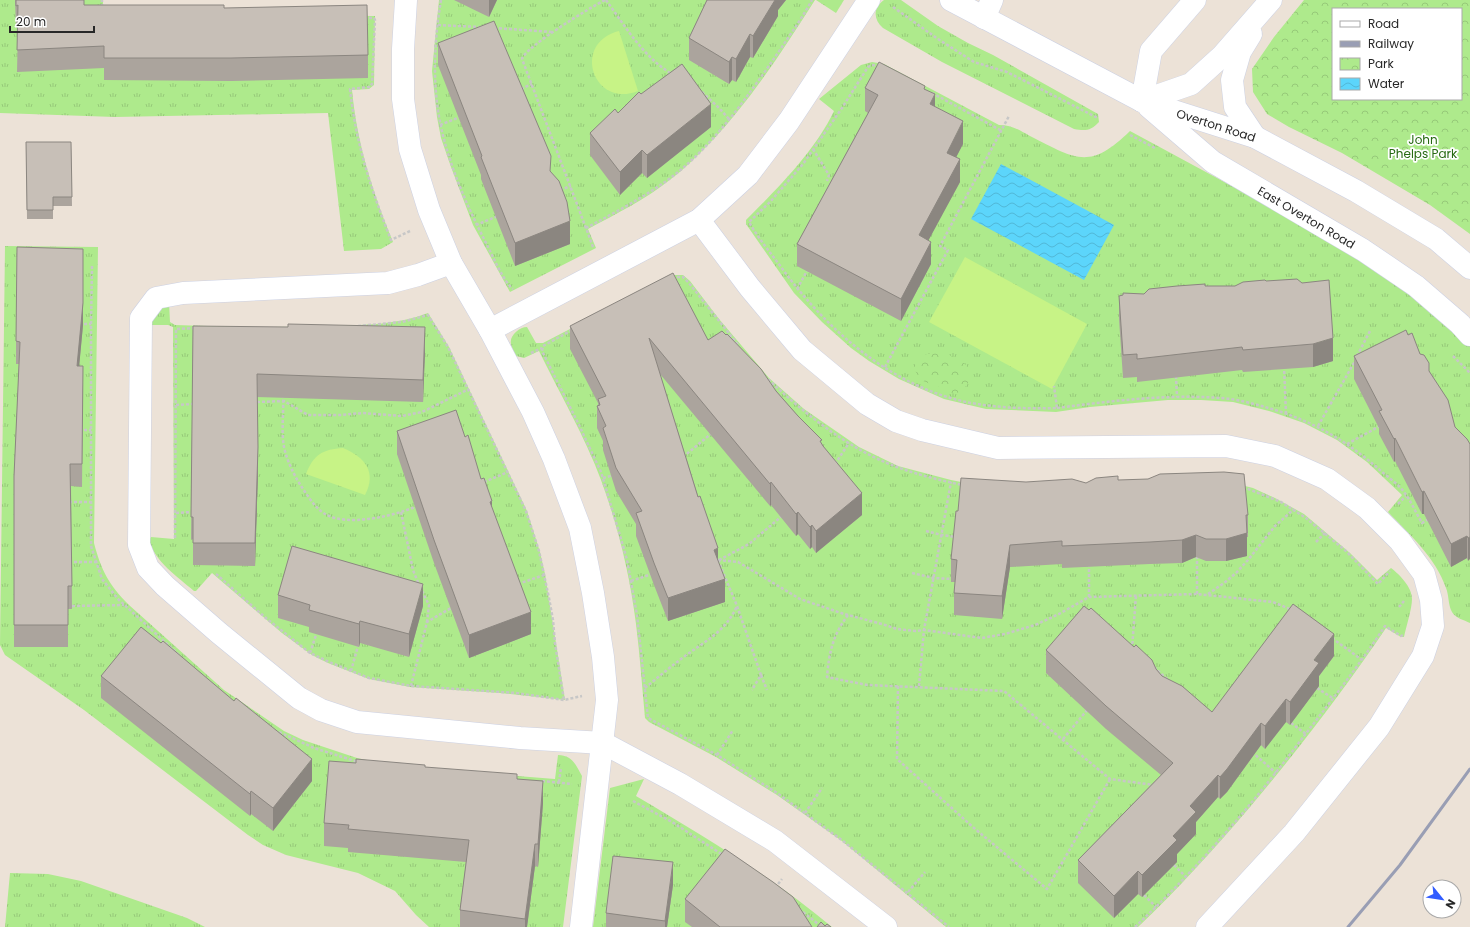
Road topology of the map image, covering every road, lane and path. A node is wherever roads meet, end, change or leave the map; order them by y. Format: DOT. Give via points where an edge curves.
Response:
graph roads {
  1 [pos="102,0"];
  2 [pos="406,0"];
  3 [pos="441,0"];
  4 [pos="606,0"];
  5 [pos="812,0"];
  6 [pos="869,0"];
  7 [pos="951,0"];
  8 [pos="1195,0"];
  9 [pos="1270,2"];
  10 [pos="891,5"];
  11 [pos="102,8"];
  12 [pos="988,9"];
  13 [pos="359,17"];
  14 [pos="438,25"];
  15 [pos="484,28"];
  16 [pos="492,28"];
  17 [pos="554,32"];
  18 [pos="885,67"];
  19 [pos="674,75"];
  20 [pos="532,84"];
  21 [pos="696,88"];
  22 [pos="520,89"];
  23 [pos="930,92"];
  24 [pos="1142,100"];
  25 [pos="467,114"];
  26 [pos="1010,116"];
  27 [pos="1098,118"];
  28 [pos="729,119"];
  29 [pos="440,125"];
  30 [pos="1002,131"];
  31 [pos="1255,137"];
  32 [pos="813,149"];
  33 [pos="827,181"];
  34 [pos="571,186"];
  35 [pos="558,191"];
  36 [pos="503,214"];
  37 [pos="699,220"];
  38 [pos="476,225"];
  39 [pos="586,228"];
  40 [pos="414,229"];
  41 [pos="587,251"];
  42 [pos="451,263"];
  43 [pos="92,266"];
  44 [pos="1470,268"];
  45 [pos="807,271"];
  46 [pos="667,279"];
  47 [pos="519,286"];
  48 [pos="797,289"];
  49 [pos="77,324"];
  50 [pos="91,324"];
  51 [pos="390,324"];
  52 [pos="352,326"];
  53 [pos="200,328"];
  54 [pos="575,328"];
  55 [pos="390,330"];
  56 [pos="490,330"];
  57 [pos="1370,331"];
  58 [pos="1470,336"];
  59 [pos="741,348"];
  60 [pos="1284,365"];
  61 [pos="885,367"];
  62 [pos="1175,371"];
  63 [pos="764,374"];
  64 [pos="769,380"];
  65 [pos="764,384"];
  66 [pos="1054,386"];
  67 [pos="469,389"];
  68 [pos="283,394"];
  69 [pos="1177,397"];
  70 [pos="284,401"];
  71 [pos="257,402"];
  72 [pos="192,404"];
  73 [pos="176,405"];
  74 [pos="1286,414"];
  75 [pos="1386,422"];
  76 [pos="1318,426"];
  77 [pos="77,430"];
  78 [pos="91,430"];
  79 [pos="713,432"];
  80 [pos="849,443"];
  81 [pos="1347,444"];
  82 [pos="678,454"];
  83 [pos="831,467"];
  84 [pos="508,472"];
  85 [pos="616,474"];
  86 [pos="603,478"];
  87 [pos="482,482"];
  88 [pos="951,482"];
  89 [pos="965,485"];
  90 [pos="1238,486"];
  91 [pos="67,502"];
  92 [pos="91,502"];
  93 [pos="415,507"];
  94 [pos="1294,509"];
  95 [pos="788,511"];
  96 [pos="191,512"];
  97 [pos="401,512"];
  98 [pos="176,513"];
  99 [pos="926,531"];
  100 [pos="1325,533"];
  101 [pos="942,535"];
  102 [pos="955,536"];
  103 [pos="175,538"];
  104 [pos="1316,542"];
  105 [pos="1197,551"];
  106 [pos="716,555"];
  107 [pos="718,560"];
  108 [pos="62,562"];
  109 [pos="96,562"];
  110 [pos="1089,563"];
  111 [pos="659,572"];
  112 [pos="912,573"];
  113 [pos="1396,573"];
  114 [pos="216,574"];
  115 [pos="544,575"];
  116 [pos="934,578"];
  117 [pos="952,579"];
  118 [pos="631,582"];
  119 [pos="515,585"];
  120 [pos="1197,594"];
  121 [pos="1207,594"];
  122 [pos="1136,595"];
  123 [pos="1089,596"];
  124 [pos="124,605"];
  125 [pos="72,606"];
  126 [pos="737,606"];
  127 [pos="451,608"];
  128 [pos="1297,613"];
  129 [pos="848,615"];
  130 [pos="427,622"];
  131 [pos="924,630"];
  132 [pos="1404,631"];
  133 [pos="316,634"];
  134 [pos="1326,634"];
  135 [pos="358,646"];
  136 [pos="1132,648"];
  137 [pos="310,653"];
  138 [pos="1137,653"];
  139 [pos="1127,655"];
  140 [pos="1362,660"];
  141 [pos="185,661"];
  142 [pos="1148,662"];
  143 [pos="350,671"];
  144 [pos="761,675"];
  145 [pos="1170,681"];
  146 [pos="411,686"];
  147 [pos="898,686"];
  148 [pos="919,686"];
  149 [pos="644,688"];
  150 [pos="1317,688"];
  151 [pos="752,690"];
  152 [pos="767,690"];
  153 [pos="584,695"];
  154 [pos="1334,699"];
  155 [pos="564,700"];
  156 [pos="1091,705"];
  157 [pos="1291,723"];
  158 [pos="276,730"];
  159 [pos="732,730"];
  160 [pos="280,733"];
  161 [pos="1306,734"];
  162 [pos="277,738"];
  163 [pos="1063,739"];
  164 [pos="602,743"];
  165 [pos="1248,748"];
  166 [pos="717,755"];
  167 [pos="562,759"];
  168 [pos="360,763"];
  169 [pos="1276,773"];
  170 [pos="1110,779"];
  171 [pos="537,780"];
  172 [pos="559,782"];
  173 [pos="573,784"];
  174 [pos="1156,785"];
  175 [pos="822,788"];
  176 [pos="633,801"];
  177 [pos="805,813"];
  178 [pos="796,857"];
  179 [pos="728,859"];
  180 [pos="1174,865"];
  181 [pos="926,872"];
  182 [pos="1186,877"];
  183 [pos="768,886"];
  184 [pos="908,892"];
  185 [pos="1144,896"];
  186 [pos="797,907"];
  187 [pos="1156,907"];
  188 [pos="581,927"];
  189 [pos="822,927"];
  190 [pos="886,927"];
  191 [pos="949,927"];
  192 [pos="1136,927"];
  193 [pos="1207,927"];
  1 -- 11 [label="path"];
  2 -- 42 [label="street" via="402,49 403,99 410,150 429,210"];
  3 -- 14 [label="path"];
  4 -- 17 [label="path"];
  4 -- 19 [label="path" via="651,57"];
  5 -- 28 [label="path" via="794,31"];
  6 -- 37 [label="street" via="789,121 748,175"];
  7 -- 12 [label="street, Overton Road"];
  8 -- 24 [label="street" via="1151,51"];
  9 -- 24 [label="street" via="1222,56 1191,84"];
  9 -- 31 [label="street" via="1240,52 1232,80 1236,107"];
  10 -- 27 [label="path" via="974,62 1007,72"];
  12 -- 24 [label="street, Overton Road"];
  13 -- 40 [label="path" via="375,20 371,86 350,89 361,152 390,240"];
  14 -- 15 [label="path"];
  14 -- 29 [label="path" via="434,72"];
  16 -- 17 [label="path"];
  17 -- 20 [label="path" via="523,56"];
  18 -- 32 [label="path" via="868,67"];
  20 -- 22 [label="path"];
  20 -- 34 [label="path"];
  21 -- 28 [label="path"];
  23 -- 30 [label="path"];
  24 -- 31 [label="street, Overton Road"];
  24 -- 58 [label="street, East Overton Road" via="1213,162 1364,250 1416,286 1460,324"];
  25 -- 29 [label="path"];
  26 -- 30 [label="path"];
  28 -- 39 [label="path" via="697,154 669,179"];
  29 -- 38 [label="path" via="465,201"];
  30 -- 61 [label="path" via="940,246 948,250"];
  31 -- 44 [label="street, Overton Road" via="1356,191 1429,235"];
  32 -- 33 [label="path" via="829,175"];
  32 -- 48 [label="path" via="770,202 749,222"];
  34 -- 35 [label="path"];
  34 -- 39 [label="path"];
  36 -- 38 [label="path"];
  37 -- 56 [label="street"];
  37 -- 193 [label="street" via="750,288 802,350 867,404 896,420 922,430 998,448 1226,446 1275,456 1327,479 1367,508 1404,546 1424,574 1431,600 1433,626 1423,656 1379,727 1294,833"];
  38 -- 47 [label="path" via="512,289"];
  39 -- 41 [label="path" via="594,247"];
  42 -- 56 [label="street"];
  42 -- 164 [label="street" via="388,283 183,293 156,298 141,318 139,545 148,568 165,586 299,698 321,710 357,722 520,738"];
  43 -- 50 [label="path"];
  45 -- 48 [label="path"];
  46 -- 59 [label="path" via="674,276 683,277"];
  48 -- 61 [label="path" via="860,352"];
  49 -- 50 [label="path"];
  50 -- 78 [label="path"];
  51 -- 52 [label="path"];
  51 -- 55 [label="path"];
  51 -- 67 [label="path" via="428,315"];
  53 -- 73 [label="path" via="176,329"];
  54 -- 86 [label="path" via="543,346 542,351"];
  56 -- 164 [label="street" via="533,412 580,528 603,657 607,700"];
  57 -- 76 [label="path"];
  60 -- 74 [label="path"];
  61 -- 66 [label="path" via="912,383 938,393 966,402 994,406 1057,408"];
  62 -- 69 [label="path"];
  63 -- 64 [label="path"];
  64 -- 65 [label="path"];
  64 -- 80 [label="path" via="802,410"];
  67 -- 70 [label="path" via="422,412 402,416 363,413 308,415"];
  67 -- 84 [label="path"];
  68 -- 70 [label="path"];
  70 -- 71 [label="path"];
  70 -- 97 [label="path" via="284,446 287,456 299,483 318,508 326,515 352,520"];
  72 -- 73 [label="path"];
  73 -- 98 [label="path"];
  75 -- 81 [label="path"];
  77 -- 78 [label="path"];
  78 -- 92 [label="path"];
  79 -- 82 [label="path" via="683,457"];
  80 -- 83 [label="path"];
  80 -- 88 [label="path" via="897,467"];
  84 -- 87 [label="path"];
  84 -- 115 [label="path" via="526,511"];
  85 -- 86 [label="path"];
  86 -- 118 [label="path"];
  88 -- 89 [label="path"];
  88 -- 101 [label="path"];
  90 -- 94 [label="path"];
  91 -- 92 [label="path"];
  92 -- 109 [label="path" via="91,546"];
  93 -- 97 [label="path"];
  94 -- 100 [label="path"];
  94 -- 121 [label="path" via="1275,526 1236,572"];
  95 -- 107 [label="path" via="749,544"];
  96 -- 98 [label="path"];
  97 -- 130 [label="path" via="413,570 429,605"];
  98 -- 103 [label="path"];
  99 -- 101 [label="path"];
  100 -- 104 [label="path"];
  100 -- 113 [label="path" via="1378,584 1392,569"];
  101 -- 102 [label="path"];
  101 -- 116 [label="path"];
  105 -- 120 [label="path"];
  106 -- 107 [label="path"];
  107 -- 126 [label="path"];
  107 -- 129 [label="path" via="738,562 795,597"];
  108 -- 109 [label="path"];
  109 -- 124 [label="path" via="102,579"];
  110 -- 123 [label="path"];
  111 -- 118 [label="path"];
  112 -- 116 [label="path"];
  114 -- 137 [label="path"];
  115 -- 119 [label="path"];
  115 -- 155 [label="path"];
  116 -- 117 [label="path"];
  116 -- 131 [label="path"];
  118 -- 149 [label="path"];
  120 -- 121 [label="path"];
  120 -- 122 [label="path"];
  121 -- 128 [label="path" via="1273,602"];
  122 -- 123 [label="path"];
  122 -- 136 [label="path"];
  123 -- 131 [label="path" via="1035,625 1005,634 982,638"];
  124 -- 125 [label="path"];
  124 -- 141 [label="path"];
  126 -- 144 [label="path"];
  126 -- 149 [label="path" via="728,623 716,634"];
  127 -- 130 [label="path"];
  129 -- 131 [label="path" via="897,629"];
  129 -- 147 [label="path" via="832,643 827,677 867,685"];
  130 -- 146 [label="path"];
  131 -- 148 [label="path"];
  132 -- 140 [label="path" via="1401,636 1385,626"];
  133 -- 137 [label="path"];
  134 -- 140 [label="path"];
  135 -- 143 [label="path"];
  136 -- 138 [label="path"];
  136 -- 139 [label="path"];
  137 -- 143 [label="path"];
  140 -- 154 [label="path"];
  142 -- 145 [label="path"];
  143 -- 146 [label="path" via="369,678"];
  144 -- 151 [label="path"];
  144 -- 152 [label="path"];
  146 -- 155 [label="path" via="509,692"];
  147 -- 148 [label="path"];
  147 -- 170 [label="path" via="897,759 1047,889"];
  148 -- 163 [label="path" via="1008,692"];
  149 -- 166 [label="path" via="648,718"];
  150 -- 154 [label="path"];
  153 -- 155 [label="path"];
  154 -- 161 [label="path"];
  156 -- 163 [label="path"];
  157 -- 161 [label="path"];
  158 -- 160 [label="path"];
  159 -- 166 [label="path"];
  160 -- 162 [label="path"];
  160 -- 168 [label="path" via="314,748"];
  161 -- 169 [label="path"];
  163 -- 170 [label="path"];
  164 -- 178 [label="street" via="680,784 775,841"];
  164 -- 188 [label="street"];
  165 -- 169 [label="path"];
  166 -- 177 [label="path"];
  167 -- 172 [label="path"];
  169 -- 182 [label="path"];
  170 -- 174 [label="path"];
  171 -- 172 [label="path"];
  172 -- 173 [label="path"];
  175 -- 177 [label="path"];
  176 -- 179 [label="path" via="672,822"];
  177 -- 184 [label="path"];
  178 -- 183 [label="path" via="774,890"];
  178 -- 190 [label="street"];
  180 -- 182 [label="path"];
  181 -- 184 [label="path"];
  182 -- 187 [label="path"];
  184 -- 191 [label="path"];
  185 -- 187 [label="path"];
  186 -- 189 [label="path"];
  187 -- 192 [label="path"];
}
